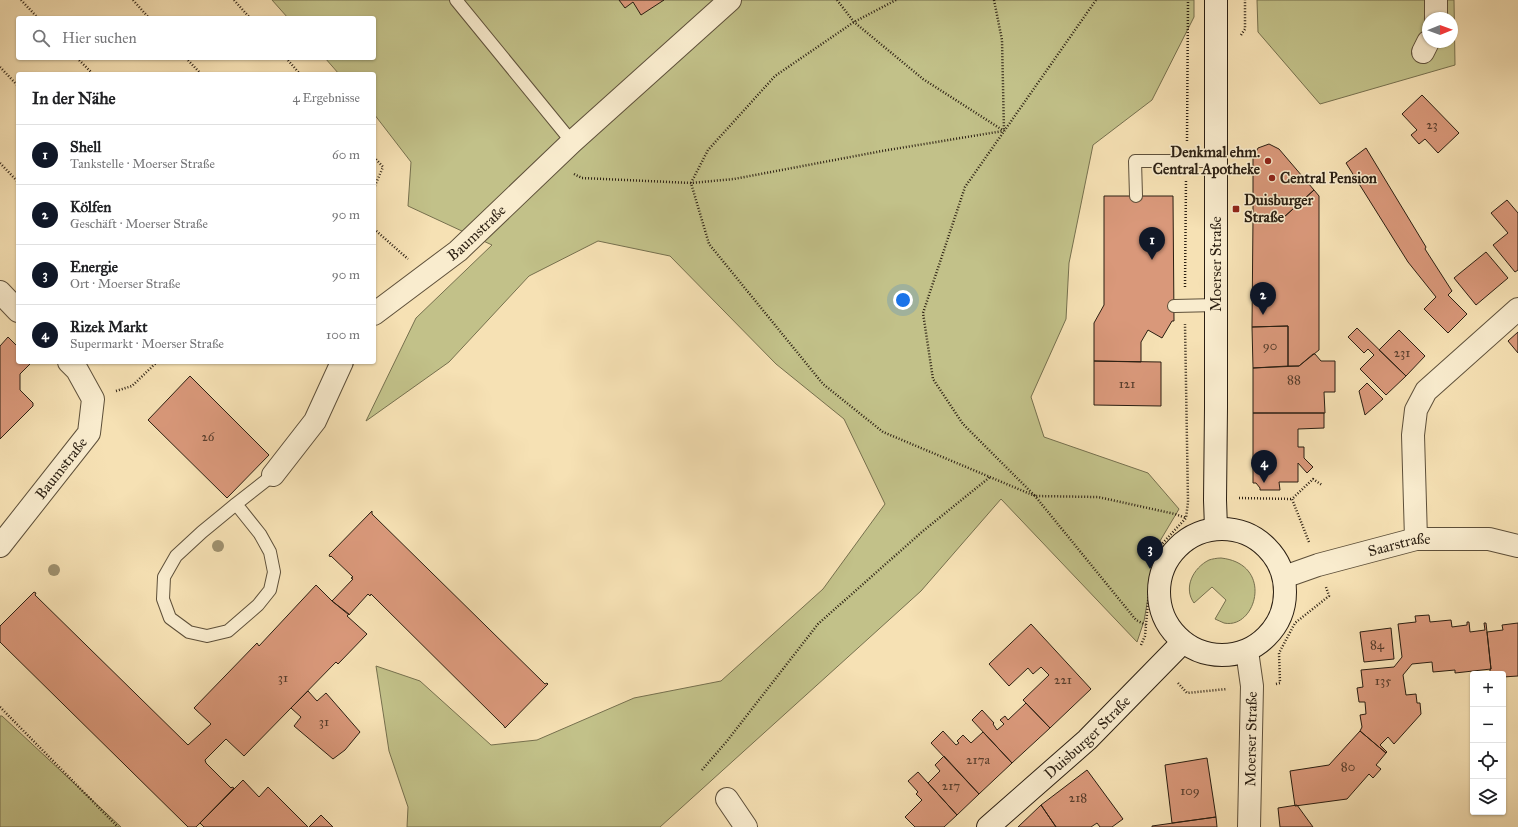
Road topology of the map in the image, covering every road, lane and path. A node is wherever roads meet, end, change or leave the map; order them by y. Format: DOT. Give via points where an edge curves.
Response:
graph roads {
  1 [pos="21,0"];
  2 [pos="133,0"];
  3 [pos="234,0"];
  4 [pos="456,0"];
  5 [pos="730,0"];
  6 [pos="837,0"];
  7 [pos="896,0"];
  8 [pos="994,0"];
  9 [pos="1096,0"];
  10 [pos="1188,0"];
  11 [pos="1216,0"];
  12 [pos="1436,0"];
  13 [pos="1436,12"];
  14 [pos="36,16"];
  15 [pos="147,16"];
  16 [pos="248,16"];
  17 [pos="854,22"];
  18 [pos="79,60"];
  19 [pos="188,60"];
  20 [pos="288,60"];
  21 [pos="0,68"];
  22 [pos="91,72"];
  23 [pos="199,72"];
  24 [pos="298,72"];
  25 [pos="16,84"];
  26 [pos="1004,131"];
  27 [pos="572,142"];
  28 [pos="376,159"];
  29 [pos="1186,161"];
  30 [pos="1216,161"];
  31 [pos="550,162"];
  32 [pos="0,163"];
  33 [pos="16,180"];
  34 [pos="376,183"];
  35 [pos="691,183"];
  36 [pos="1136,196"];
  37 [pos="376,231"];
  38 [pos="426,276"];
  39 [pos="0,292"];
  40 [pos="1217,305"];
  41 [pos="1179,306"];
  42 [pos="16,308"];
  43 [pos="1518,309"];
  44 [pos="376,313"];
  45 [pos="71,364"];
  46 [pos="155,364"];
  47 [pos="341,364"];
  48 [pos="93,399"];
  49 [pos="273,475"];
  50 [pos="990,477"];
  51 [pos="1322,485"];
  52 [pos="1035,496"];
  53 [pos="1237,498"];
  54 [pos="1292,499"];
  55 [pos="236,504"];
  56 [pos="1186,518"];
  57 [pos="1216,528"];
  58 [pos="1416,539"];
  59 [pos="0,546"];
  60 [pos="1311,546"];
  61 [pos="1518,546"];
  62 [pos="1284,577"];
  63 [pos="1325,583"];
  64 [pos="1146,626"];
  65 [pos="1182,642"];
  66 [pos="1141,645"];
  67 [pos="1247,651"];
  68 [pos="1176,681"];
  69 [pos="1280,683"];
  70 [pos="1226,689"];
  71 [pos="0,707"];
  72 [pos="702,770"];
  73 [pos="727,799"];
  74 [pos="118,827"];
  75 [pos="746,827"];
  76 [pos="988,827"];
  77 [pos="1250,827"];
  1 -- 14 [label="path"];
  2 -- 15 [label="path"];
  3 -- 16 [label="path"];
  4 -- 27 [label="lane"];
  5 -- 27 [label="street, Baumstraße"];
  6 -- 17 [label="path"];
  7 -- 17 [label="path"];
  8 -- 26 [label="path" via="1002,40"];
  9 -- 26 [label="path"];
  10 -- 29 [label="path"];
  11 -- 30 [label="street, Moerser Straße"];
  12 -- 13 [label="street"];
  17 -- 26 [label="path" via="923,79"];
  17 -- 35 [label="path" via="775,76 708,150"];
  18 -- 22 [label="path"];
  19 -- 23 [label="path"];
  20 -- 24 [label="path"];
  21 -- 25 [label="path"];
  26 -- 35 [label="path" via="734,179"];
  26 -- 52 [label="path" via="965,187 923,313 933,379 963,424"];
  27 -- 31 [label="street, Baumstraße"];
  28 -- 34 [label="path" via="383,167"];
  29 -- 30 [label="lane"];
  29 -- 36 [label="lane" via="1136,161"];
  29 -- 41 [label="path"];
  30 -- 40 [label="street, Moerser Straße"];
  31 -- 35 [label="path" via="582,178"];
  31 -- 38 [label="street, Baumstraße" via="458,251"];
  32 -- 33 [label="path"];
  35 -- 50 [label="path" via="710,244 823,384 883,432"];
  37 -- 38 [label="path"];
  38 -- 44 [label="street, Baumstraße"];
  39 -- 42 [label="street"];
  40 -- 41 [label="lane"];
  40 -- 57 [label="street, Moerser Straße" via="1214,500"];
  41 -- 56 [label="path" via="1188,502"];
  43 -- 58 [label="street" via="1426,391 1416,410 1413,435"];
  45 -- 48 [label="street"];
  46 -- 48 [label="path" via="132,386"];
  47 -- 49 [label="street" via="315,420"];
  48 -- 59 [label="street, Baumstraße" via="89,433"];
  49 -- 55 [label="lane"];
  50 -- 52 [label="path"];
  50 -- 72 [label="path" via="923,531 818,624"];
  51 -- 54 [label="path" via="1313,479"];
  52 -- 56 [label="path" via="1098,497"];
  52 -- 64 [label="path" via="1136,620"];
  53 -- 54 [label="path"];
  54 -- 60 [label="path"];
  55 -- 55 [label="lane" via="176,556 164,577 163,599 170,618 189,632 207,636 228,631 258,605 270,590 274,572 270,552 260,534"];
  56 -- 64 [label="path" via="1160,546 1150,591"];
  57 -- 62 [label="street" via="1232,528 1259,540 1271,550"];
  57 -- 65 [label="street" via="1189,538 1177,547 1164,566 1159,588 1161,610 1171,630"];
  58 -- 61 [label="street, Saarstraße" via="1489,539"];
  58 -- 62 [label="street, Saarstraße" via="1318,565"];
  62 -- 67 [label="street" via="1285,598 1280,618 1268,636"];
  63 -- 69 [label="path" via="1329,596 1295,623 1279,652"];
  64 -- 66 [label="path"];
  65 -- 67 [label="street" via="1208,653 1228,654"];
  65 -- 76 [label="street, Duisburger Straße" via="1087,740"];
  67 -- 77 [label="street, Moerser Straße" via="1252,686"];
  68 -- 70 [label="path" via="1187,693"];
  71 -- 74 [label="path"];
  73 -- 75 [label="street"];
}
